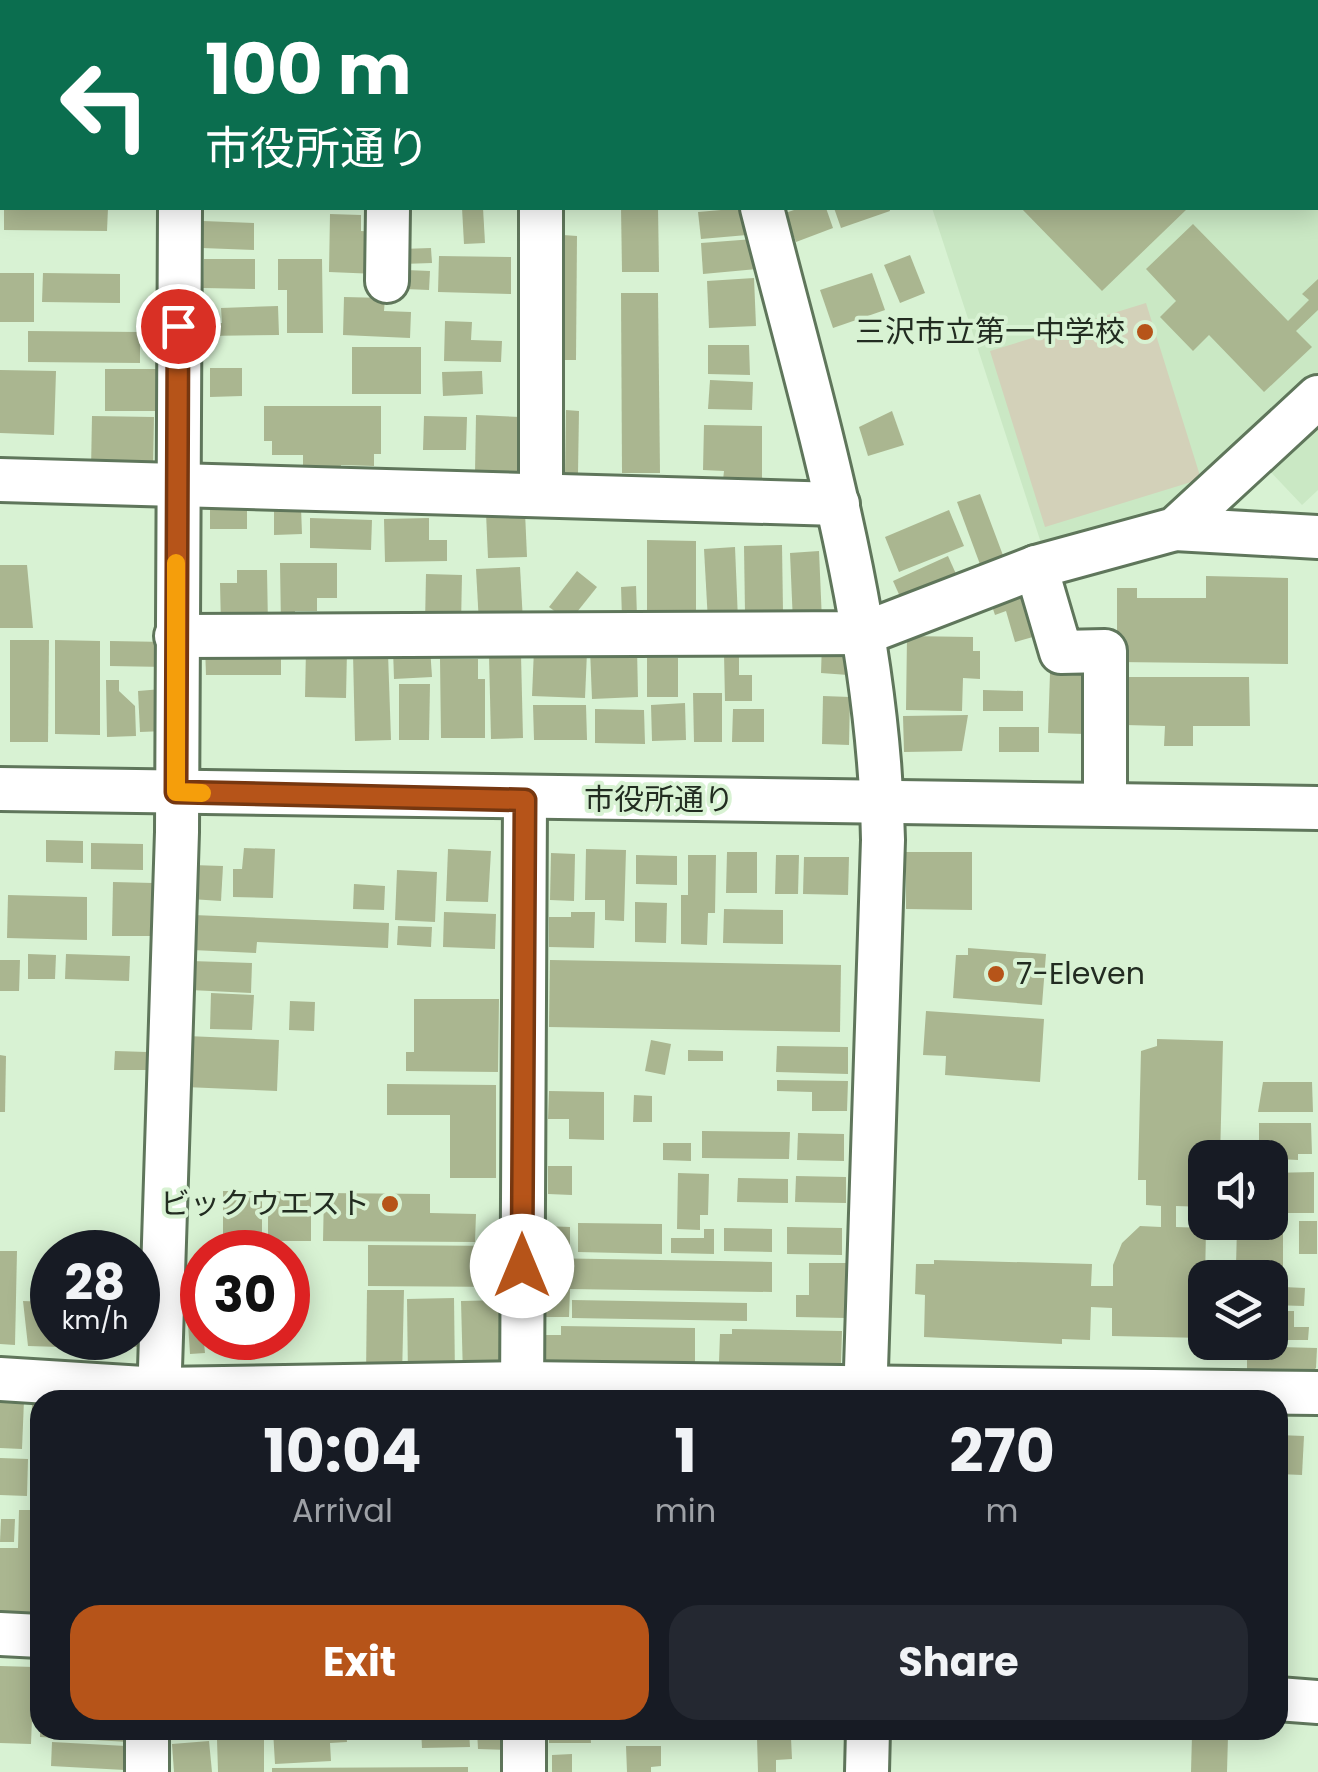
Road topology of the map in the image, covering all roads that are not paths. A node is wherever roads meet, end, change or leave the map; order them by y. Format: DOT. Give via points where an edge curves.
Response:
graph roads {
  1 [pos="180,210"];
  2 [pos="388,210"];
  3 [pos="542,210"];
  4 [pos="763,210"];
  5 [pos="387,281"];
  6 [pos="1318,397"];
  7 [pos="0,480"];
  8 [pos="176,485"];
  9 [pos="541,496"];
  10 [pos="838,504"];
  11 [pos="1175,528"];
  12 [pos="1318,537"];
  13 [pos="1036,567"];
  14 [pos="865,634"];
  15 [pos="176,636"];
  16 [pos="0,789"];
  17 [pos="176,792"];
  18 [pos="525,800"];
  19 [pos="882,801"];
  20 [pos="1105,804"];
  21 [pos="1318,808"];
  22 [pos="0,1379"];
  23 [pos="117,1390"];
  24 [pos="159,1390"];
  25 [pos="522,1390"];
  26 [pos="865,1390"];
  27 [pos="1288,1393"];
  28 [pos="1318,1393"];
  29 [pos="0,1634"];
  30 [pos="30,1636"];
  31 [pos="1288,1700"];
  32 [pos="1318,1702"];
  33 [pos="148,1740"];
  34 [pos="524,1740"];
  35 [pos="868,1740"];
  36 [pos="147,1772"];
  37 [pos="524,1772"];
  38 [pos="867,1772"];
  1 -- 8 [label="street"];
  2 -- 5 [label="street"];
  3 -- 9 [label="street"];
  4 -- 10 [label="street"];
  6 -- 11 [label="street"];
  7 -- 8 [label="street"];
  8 -- 9 [label="street"];
  8 -- 15 [label="street"];
  9 -- 10 [label="street"];
  10 -- 14 [label="street"];
  11 -- 12 [label="street"];
  11 -- 13 [label="street"];
  13 -- 14 [label="street"];
  13 -- 20 [label="street" via="1061,652 1106,651"];
  14 -- 15 [label="street"];
  14 -- 19 [label="street"];
  15 -- 17 [label="street"];
  16 -- 17 [label="street, 市役所通り"];
  17 -- 18 [label="street, 市役所通り"];
  17 -- 24 [label="street"];
  18 -- 19 [label="street, 市役所通り"];
  18 -- 25 [label="street"];
  19 -- 20 [label="street, 市役所通り"];
  19 -- 26 [label="street"];
  20 -- 21 [label="street, 市役所通り"];
  22 -- 23 [label="street"];
  27 -- 28 [label="street"];
  29 -- 30 [label="street"];
  31 -- 32 [label="street"];
  33 -- 36 [label="street"];
  34 -- 37 [label="street"];
  35 -- 38 [label="street"];
}
